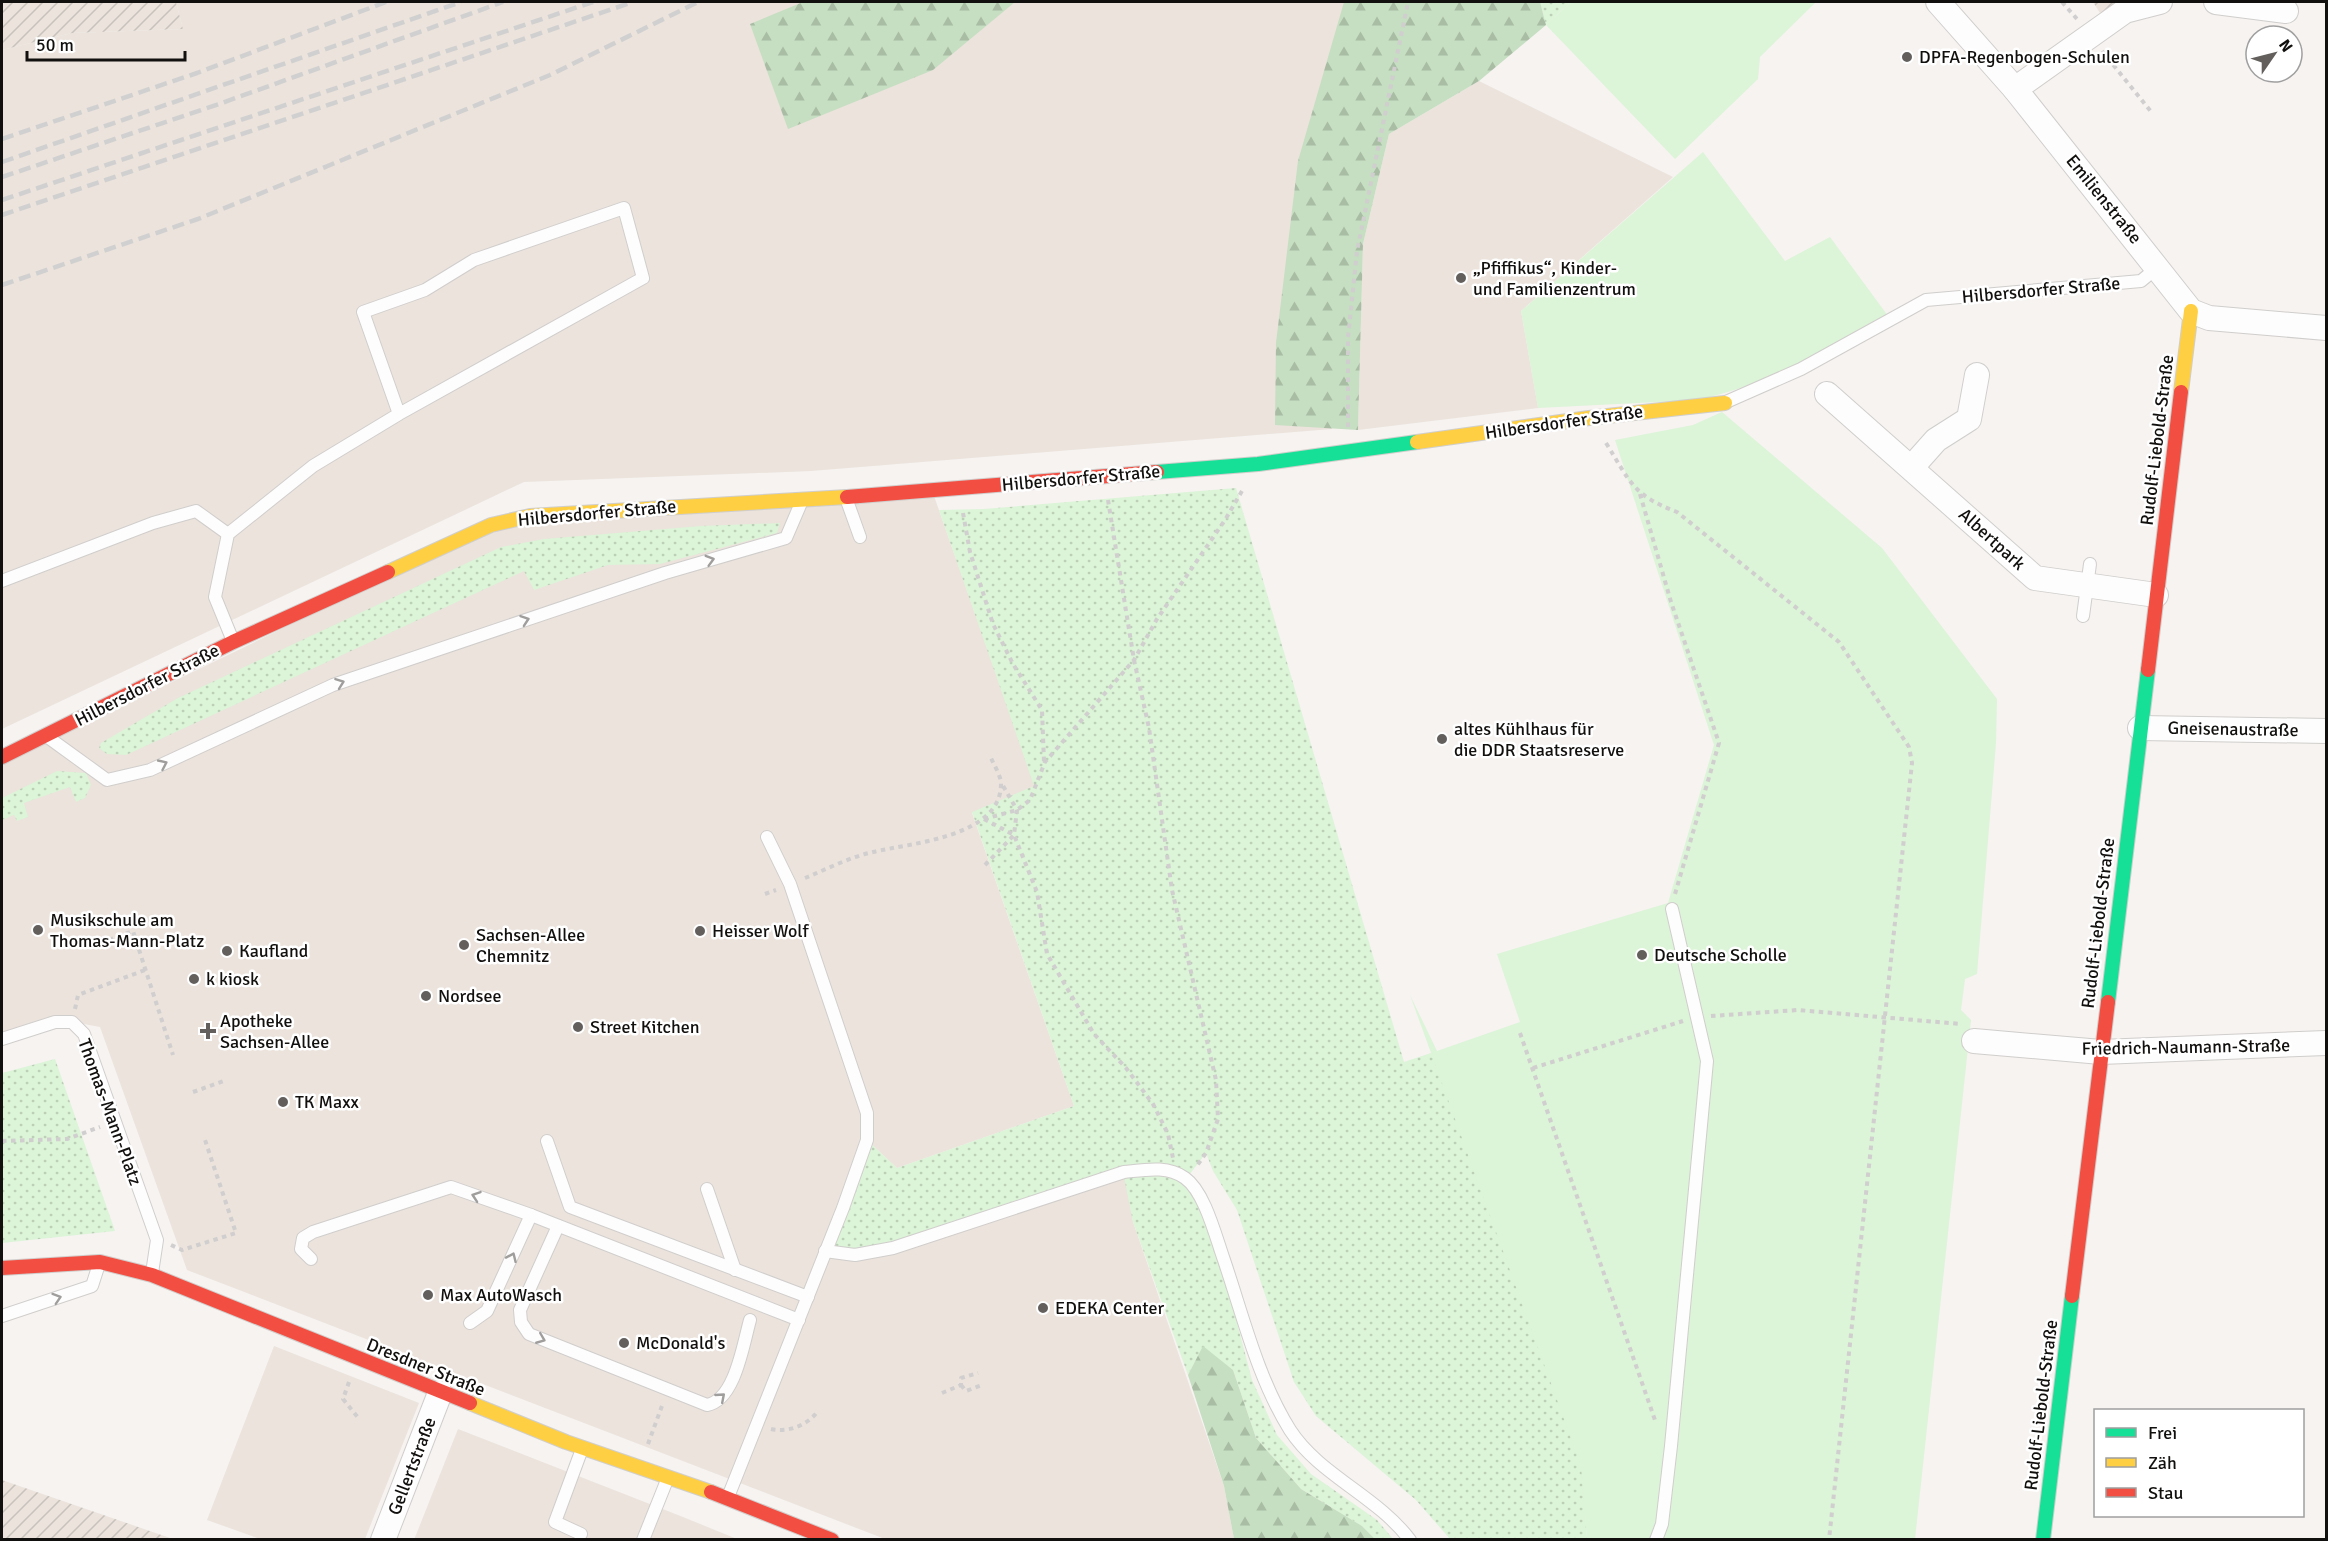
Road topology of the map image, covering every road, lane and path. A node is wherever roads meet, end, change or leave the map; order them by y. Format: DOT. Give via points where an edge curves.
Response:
graph roads {
  1 [pos="1408,2"];
  2 [pos="1938,2"];
  3 [pos="2160,2"];
  4 [pos="2216,2"];
  5 [pos="2286,11"];
  6 [pos="2104,53"];
  7 [pos="2015,89"];
  8 [pos="2153,114"];
  9 [pos="2159,266"];
  10 [pos="2191,311"];
  11 [pos="2326,328"];
  12 [pos="1977,375"];
  13 [pos="1827,394"];
  14 [pos="1725,403"];
  15 [pos="399,414"];
  16 [pos="1589,418"];
  17 [pos="1348,452"];
  18 [pos="1258,464"];
  19 [pos="1912,467"];
  20 [pos="1104,476"];
  21 [pos="958,487"];
  22 [pos="1640,494"];
  23 [pos="845,496"];
  24 [pos="803,498"];
  25 [pos="228,534"];
  26 [pos="860,537"];
  27 [pos="2089,574"];
  28 [pos="2,580"];
  29 [pos="2156,595"];
  30 [pos="2083,616"];
  31 [pos="233,642"];
  32 [pos="1134,660"];
  33 [pos="2140,728"];
  34 [pos="2326,731"];
  35 [pos="46,736"];
  36 [pos="992,758"];
  37 [pos="2,759"];
  38 [pos="1044,762"];
  39 [pos="1001,783"];
  40 [pos="1017,810"];
  41 [pos="984,819"];
  42 [pos="1014,835"];
  43 [pos="767,837"];
  44 [pos="985,865"];
  45 [pos="790,885"];
  46 [pos="765,894"];
  47 [pos="1672,909"];
  48 [pos="109,940"];
  49 [pos="146,970"];
  50 [pos="78,995"];
  51 [pos="1695,1017"];
  52 [pos="1884,1017"];
  53 [pos="1520,1033"];
  54 [pos="2,1039"];
  55 [pos="1974,1041"];
  56 [pos="2326,1043"];
  57 [pos="2101,1052"];
  58 [pos="173,1055"];
  59 [pos="1533,1068"];
  60 [pos="224,1082"];
  61 [pos="193,1092"];
  62 [pos="114,1121"];
  63 [pos="204,1137"];
  64 [pos="2,1141"];
  65 [pos="547,1142"];
  66 [pos="1180,1176"];
  67 [pos="707,1189"];
  68 [pos="531,1215"];
  69 [pos="558,1226"];
  70 [pos="157,1240"];
  71 [pos="825,1251"];
  72 [pos="312,1259"];
  73 [pos="100,1262"];
  74 [pos="2,1268"];
  75 [pos="735,1270"];
  76 [pos="152,1275"];
  77 [pos="808,1297"];
  78 [pos="2,1316"];
  79 [pos="750,1320"];
  80 [pos="799,1320"];
  81 [pos="471,1323"];
  82 [pos="978,1372"];
  83 [pos="961,1385"];
  84 [pos="982,1385"];
  85 [pos="440,1393"];
  86 [pos="942,1393"];
  87 [pos="343,1399"];
  88 [pos="663,1405"];
  89 [pos="818,1411"];
  90 [pos="360,1420"];
  91 [pos="755,1426"];
  92 [pos="1671,1446"];
  93 [pos="583,1448"];
  94 [pos="639,1467"];
  95 [pos="668,1477"];
  96 [pos="727,1498"];
  97 [pos="581,1534"];
  98 [pos="383,1539"];
  99 [pos="643,1539"];
  100 [pos="832,1539"];
  101 [pos="1410,1539"];
  102 [pos="1656,1539"];
  103 [pos="1829,1539"];
  104 [pos="2043,1539"];
  1 -- 17 [label="path" via="1357,251 1348,338"];
  2 -- 7 [label="street, Emilienstraße"];
  3 -- 7 [label="street" via="2125,11"];
  4 -- 5 [label="street"];
  6 -- 8 [label="path"];
  7 -- 9 [label="street, Emilienstraße"];
  9 -- 10 [label="street, Emilienstraße"];
  9 -- 14 [label="lane, Hilbersdorfer Straße" via="2141,281 1926,300 1801,369"];
  10 -- 11 [label="street" via="2209,318"];
  10 -- 29 [label="street, Rudolf-Liebold-Straße"];
  12 -- 19 [label="street" via="1969,419 1936,440"];
  13 -- 19 [label="street, Albertpark"];
  14 -- 16 [label="street, Hilbersdorfer Straße"];
  15 -- 15 [label="lane" via="643,278 624,208 474,260 425,290 363,312"];
  15 -- 25 [label="lane" via="313,466"];
  16 -- 17 [label="street, Hilbersdorfer Straße"];
  16 -- 22 [label="path"];
  17 -- 18 [label="street, Hilbersdorfer Straße"];
  18 -- 20 [label="street, Hilbersdorfer Straße"];
  18 -- 32 [label="path"];
  19 -- 27 [label="street, Albertpark" via="2035,578"];
  20 -- 21 [label="street, Hilbersdorfer Straße"];
  20 -- 32 [label="path"];
  21 -- 23 [label="street, Hilbersdorfer Straße"];
  21 -- 38 [label="path" via="970,552 993,624 1042,710"];
  22 -- 47 [label="path" via="1671,602 1719,743"];
  22 -- 52 [label="path" via="1677,512 1839,642 1909,747 1912,763"];
  23 -- 24 [label="street, Hilbersdorfer Straße"];
  23 -- 26 [label="lane"];
  24 -- 31 [label="street, Hilbersdorfer Straße" via="530,516 491,525"];
  35 -- 24 [label="lane, one-way" via="107,780 150,770 333,685 665,573 786,538"];
  25 -- 28 [label="lane" via="196,511 153,523"];
  25 -- 31 [label="lane" via="215,597"];
  27 -- 29 [label="street, Albertpark"];
  27 -- 30 [label="lane"];
  29 -- 33 [label="street, Rudolf-Liebold-Straße"];
  31 -- 35 [label="street, Hilbersdorfer Straße"];
  32 -- 38 [label="path"];
  32 -- 66 [label="path" via="1149,728 1172,890 1216,1080 1218,1119 1206,1153"];
  33 -- 34 [label="street, Gneisenaustraße"];
  33 -- 57 [label="street, Rudolf-Liebold-Straße"];
  35 -- 37 [label="street, Hilbersdorfer Straße"];
  36 -- 39 [label="path"];
  38 -- 40 [label="path" via="1030,800"];
  39 -- 40 [label="path"];
  39 -- 41 [label="path" via="996,803"];
  40 -- 41 [label="path"];
  40 -- 42 [label="path"];
  41 -- 42 [label="path"];
  41 -- 45 [label="path" via="938,839 870,852"];
  42 -- 44 [label="path"];
  42 -- 66 [label="path" via="1037,892 1047,954 1094,1034 1153,1104"];
  43 -- 45 [label="lane"];
  45 -- 46 [label="path"];
  45 -- 71 [label="lane" via="867,1113 867,1140"];
  47 -- 51 [label="lane"];
  48 -- 49 [label="path" via="133,931"];
  49 -- 50 [label="path"];
  49 -- 58 [label="path"];
  51 -- 52 [label="path" via="1798,1010"];
  51 -- 59 [label="path"];
  51 -- 92 [label="lane" via="1707,1061"];
  52 -- 55 [label="path" via="1976,1026"];
  52 -- 103 [label="path"];
  53 -- 59 [label="path"];
  54 -- 62 [label="lane, Thomas-Mann-Platz" via="55,1022 72,1022 84,1034"];
  55 -- 57 [label="street, Friedrich-Naumann-Straße"];
  56 -- 57 [label="street, Friedrich-Naumann-Straße"];
  57 -- 104 [label="street, Rudolf-Liebold-Straße"];
  59 -- 92 [label="path" via="1661,1438"];
  60 -- 61 [label="path"];
  62 -- 64 [label="path" via="67,1139"];
  62 -- 70 [label="lane, Thomas-Mann-Platz"];
  63 -- 70 [label="path" via="236,1233 182,1250"];
  65 -- 75 [label="lane" via="570,1207"];
  66 -- 71 [label="lane" via="1159,1168 1124,1172 893,1248 855,1255"];
  66 -- 101 [label="lane" via="1196,1190 1211,1224 1268,1388 1291,1431 1325,1467 1395,1520"];
  67 -- 75 [label="lane"];
  68 -- 69 [label="lane"];
  68 -- 72 [label="lane, one-way" via="451,1187 313,1232 303,1238 301,1249"];
  81 -- 68 [label="lane, one-way" via="487,1311"];
  69 -- 79 [label="lane, one-way" via="520,1310 521,1322 529,1334 707,1405 717,1403 728,1391"];
  69 -- 80 [label="lane"];
  70 -- 76 [label="lane, Thomas-Mann-Platz"];
  71 -- 77 [label="lane"];
  73 -- 74 [label="street, Dresdner Straße"];
  73 -- 76 [label="street, Dresdner Straße"];
  78 -- 73 [label="lane, one-way" via="93,1286"];
  75 -- 77 [label="lane"];
  76 -- 85 [label="street, Dresdner Straße"];
  77 -- 80 [label="lane"];
  80 -- 91 [label="lane"];
  82 -- 83 [label="path" via="961,1378"];
  83 -- 84 [label="path" via="966,1391"];
  83 -- 86 [label="path"];
  85 -- 93 [label="street, Dresdner Straße"];
  85 -- 98 [label="street, Gellertstraße"];
  87 -- 90 [label="path"];
  88 -- 94 [label="path"];
  89 -- 91 [label="path" via="812,1420 783,1432"];
  91 -- 96 [label="lane"];
  92 -- 102 [label="lane" via="1662,1524"];
  93 -- 94 [label="street, Dresdner Straße"];
  93 -- 97 [label="lane" via="555,1522"];
  94 -- 95 [label="street, Dresdner Straße"];
  95 -- 96 [label="street, Dresdner Straße"];
  95 -- 99 [label="lane"];
  96 -- 100 [label="street, Dresdner Straße"];
}
